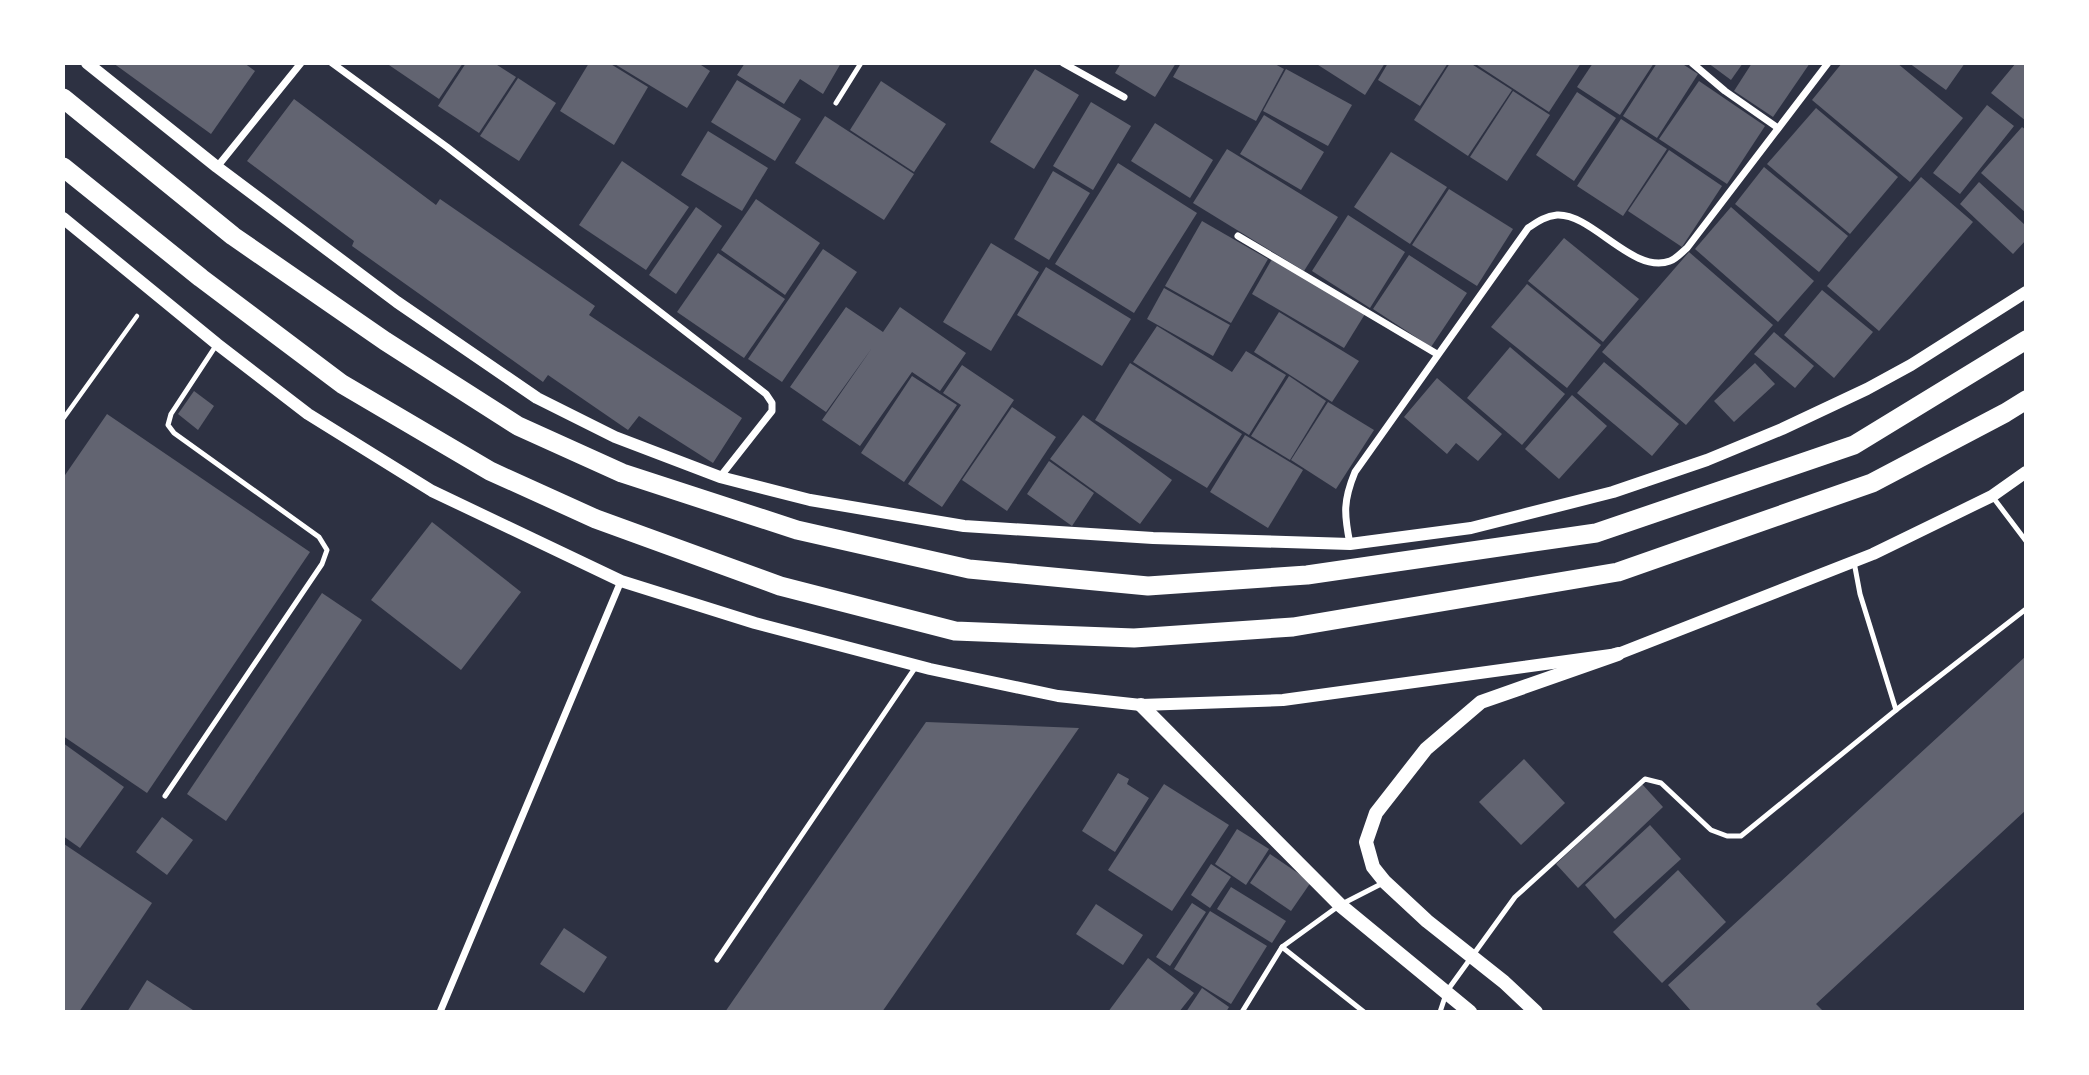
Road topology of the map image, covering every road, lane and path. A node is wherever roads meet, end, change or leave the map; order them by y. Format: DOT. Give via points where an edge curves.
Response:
graph roads {
  1 [pos="87,63"];
  2 [pos="301,63"];
  3 [pos="861,63"];
  4 [pos="1063,63"];
  5 [pos="1692,63"];
  6 [pos="1828,63"];
  7 [pos="335,64"];
  8 [pos="1124,97"];
  9 [pos="63,98"];
  10 [pos="836,103"];
  11 [pos="1778,128"];
  12 [pos="63,167"];
  13 [pos="217,167"];
  14 [pos="63,218"];
  15 [pos="1238,236"];
  16 [pos="2026,292"];
  17 [pos="154,293"];
  18 [pos="2026,340"];
  19 [pos="217,344"];
  20 [pos="1437,354"];
  21 [pos="2026,400"];
  22 [pos="63,419"];
  23 [pos="2026,472"];
  24 [pos="720,477"];
  25 [pos="1992,496"];
  26 [pos="2026,541"];
  27 [pos="1350,544"];
  28 [pos="1854,562"];
  29 [pos="621,581"];
  30 [pos="2026,609"];
  31 [pos="1618,654"];
  32 [pos="917,665"];
  33 [pos="1141,705"];
  34 [pos="1896,710"];
  35 [pos="165,796"];
  36 [pos="1385,882"];
  37 [pos="1340,905"];
  38 [pos="1282,947"];
  39 [pos="1471,955"];
  40 [pos="717,960"];
  41 [pos="1447,991"];
  42 [pos="440,1012"];
  43 [pos="1242,1012"];
  44 [pos="1364,1012"];
  45 [pos="1440,1012"];
  46 [pos="1470,1012"];
  47 [pos="1536,1012"];
  1 -- 13 [label="street"];
  2 -- 13 [label="street"];
  3 -- 10 [label="lane"];
  4 -- 8 [label="street"];
  5 -- 11 [label="street"];
  6 -- 11 [label="street"];
  7 -- 24 [label="street" via="766,394 772,411"];
  9 -- 18 [label="highway" via="233,236 518,426 622,473 797,530 969,569 1149,586 1307,575 1596,533 1854,445"];
  11 -- 20 [label="street" via="1687,248 1670,261 1647,263 1575,220 1559,215 1543,218 1528,228"];
  12 -- 21 [label="highway" via="342,384 490,471 596,519 780,586 956,631 1134,638 1293,627 1618,572 1872,483"];
  13 -- 24 [label="street" via="397,302 537,398 615,437"];
  14 -- 17 [label="street"];
  15 -- 20 [label="street"];
  16 -- 27 [label="street" via="1867,389 1707,460 1614,492 1519,517"];
  17 -- 19 [label="street"];
  17 -- 22 [label="path"];
  19 -- 29 [label="street" via="308,414 432,491"];
  19 -- 35 [label="lane" via="167,425 319,537 327,550 322,564"];
  20 -- 27 [label="street" via="1355,472 1346,492 1344,513"];
  23 -- 25 [label="street"];
  24 -- 27 [label="street" via="810,500 964,526"];
  25 -- 26 [label="lane"];
  25 -- 28 [label="street"];
  28 -- 31 [label="street"];
  28 -- 34 [label="lane"];
  29 -- 32 [label="street" via="755,624"];
  29 -- 42 [label="street"];
  30 -- 34 [label="lane"];
  31 -- 33 [label="street" via="1283,699"];
  31 -- 36 [label="main road" via="1481,702 1426,749 1376,813 1366,842 1373,867"];
  32 -- 33 [label="street" via="1058,696"];
  32 -- 40 [label="lane"];
  33 -- 37 [label="main road"];
  34 -- 39 [label="lane" via="1741,836 1711,830 1661,783 1645,779 1515,897"];
  36 -- 37 [label="lane"];
  36 -- 39 [label="main road"];
  37 -- 38 [label="lane"];
  37 -- 41 [label="main road"];
  38 -- 43 [label="lane"];
  38 -- 44 [label="lane"];
  39 -- 41 [label="lane"];
  39 -- 47 [label="main road"];
  41 -- 45 [label="lane"];
  41 -- 46 [label="main road"];
}
